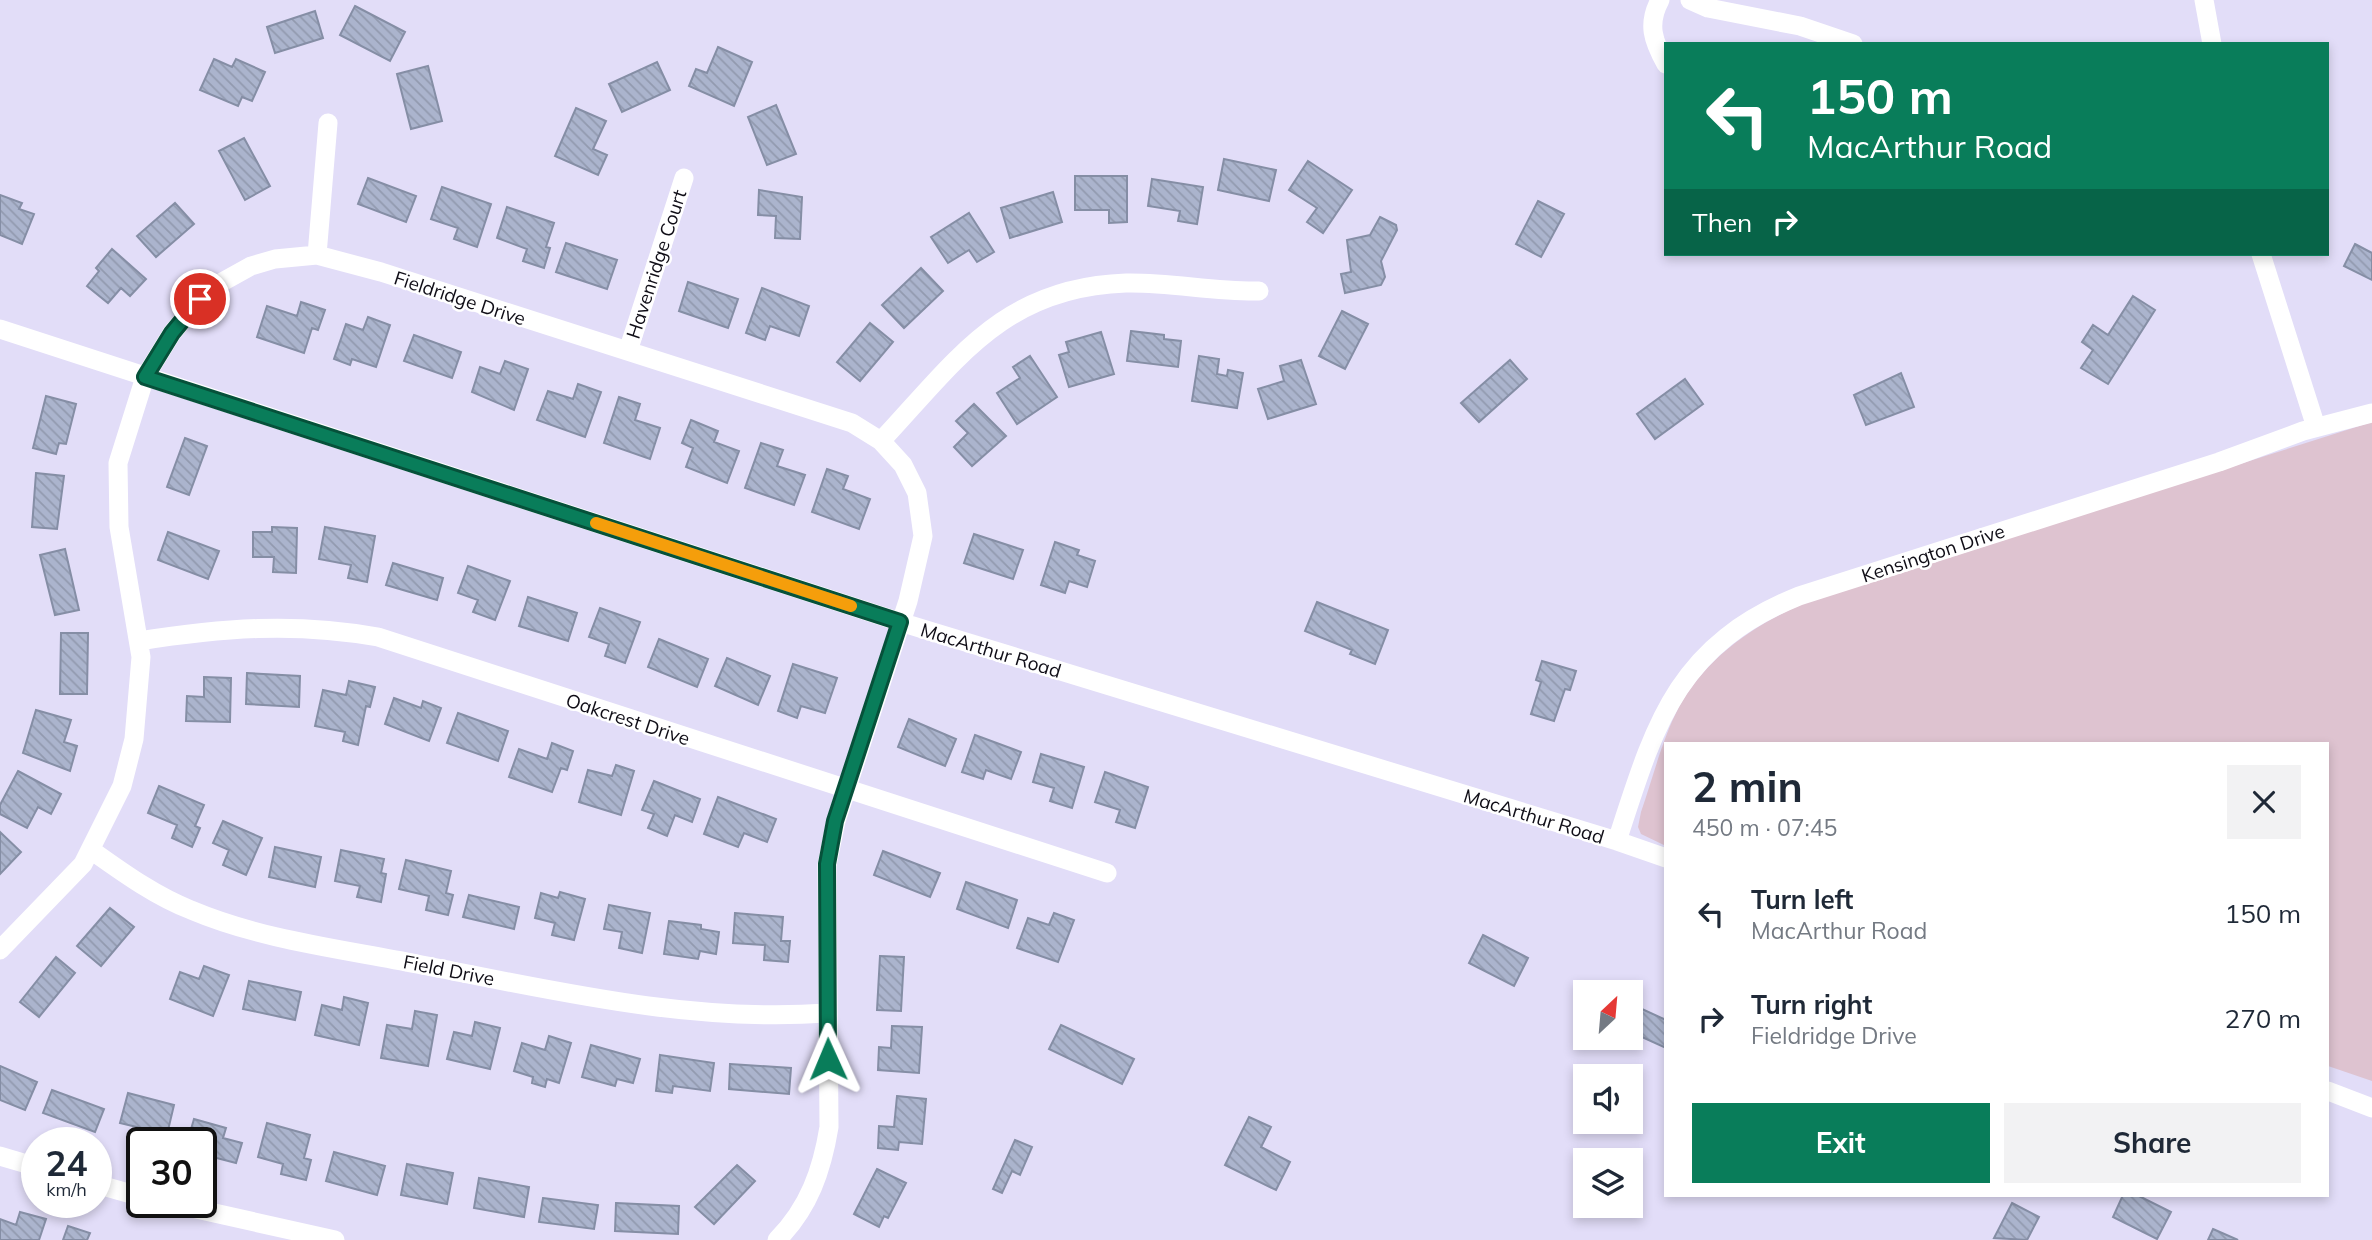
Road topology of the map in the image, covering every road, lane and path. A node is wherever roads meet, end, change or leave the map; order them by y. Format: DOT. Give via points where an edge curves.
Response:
graph roads {
  1 [pos="1660,0"];
  2 [pos="1690,0"];
  3 [pos="2204,0"];
  4 [pos="1847,42"];
  5 [pos="2212,42"];
  6 [pos="1664,60"];
  7 [pos="328,123"];
  8 [pos="684,177"];
  9 [pos="317,256"];
  10 [pos="2262,256"];
  11 [pos="1259,291"];
  12 [pos="0,329"];
  13 [pos="628,351"];
  14 [pos="145,377"];
  15 [pos="2372,413"];
  16 [pos="2316,427"];
  17 [pos="881,441"];
  18 [pos="900,622"];
  19 [pos="139,641"];
  20 [pos="845,791"];
  21 [pos="1617,841"];
  22 [pos="91,850"];
  23 [pos="1664,857"];
  24 [pos="1107,873"];
  25 [pos="0,950"];
  26 [pos="827,1013"];
  27 [pos="2329,1091"];
  28 [pos="2372,1108"];
  29 [pos="0,1156"];
  30 [pos="21,1162"];
  31 [pos="217,1214"];
  32 [pos="335,1240"];
  33 [pos="777,1240"];
  1 -- 6 [label="street" via="1651,17 1651,31"];
  2 -- 4 [label="street"];
  3 -- 5 [label="street"];
  7 -- 9 [label="street"];
  8 -- 13 [label="street, Havenridge Court"];
  9 -- 13 [label="street, Fieldridge Drive"];
  9 -- 14 [label="street, Fieldridge Drive" via="263,263 215,286 184,316"];
  10 -- 16 [label="street"];
  11 -- 17 [label="street" via="1128,283 1101,285 1032,304 982,334 955,358"];
  12 -- 14 [label="street, MacArthur Road"];
  13 -- 17 [label="street, Fieldridge Drive" via="852,423"];
  14 -- 18 [label="street, MacArthur Road"];
  14 -- 19 [label="street, Fieldridge Drive" via="118,463 119,527"];
  15 -- 16 [label="street, Kensington Drive"];
  16 -- 21 [label="street, Kensington Drive" via="1799,596 1756,615 1704,654 1678,687 1646,756"];
  17 -- 18 [label="street, Fieldridge Drive" via="911,478 923,521 922,551"];
  18 -- 20 [label="street, Fieldridge Drive"];
  18 -- 21 [label="street, MacArthur Road"];
  19 -- 20 [label="street, Oakcrest Drive" via="263,626 311,627 378,637"];
  19 -- 22 [label="street, Fieldridge Drive" via="134,739 122,786"];
  20 -- 24 [label="street, Oakcrest Drive"];
  20 -- 26 [label="street, Fieldridge Drive" via="827,864"];
  21 -- 23 [label="street, MacArthur Road"];
  22 -- 25 [label="street, Fieldridge Drive" via="64,887"];
  22 -- 26 [label="street, Field Drive" via="188,909 254,932 675,1010 792,1016"];
  26 -- 33 [label="street, Fieldridge Drive" via="830,1127 824,1161 798,1215"];
  27 -- 28 [label="street"];
  29 -- 30 [label="street"];
  31 -- 32 [label="street"];
}
